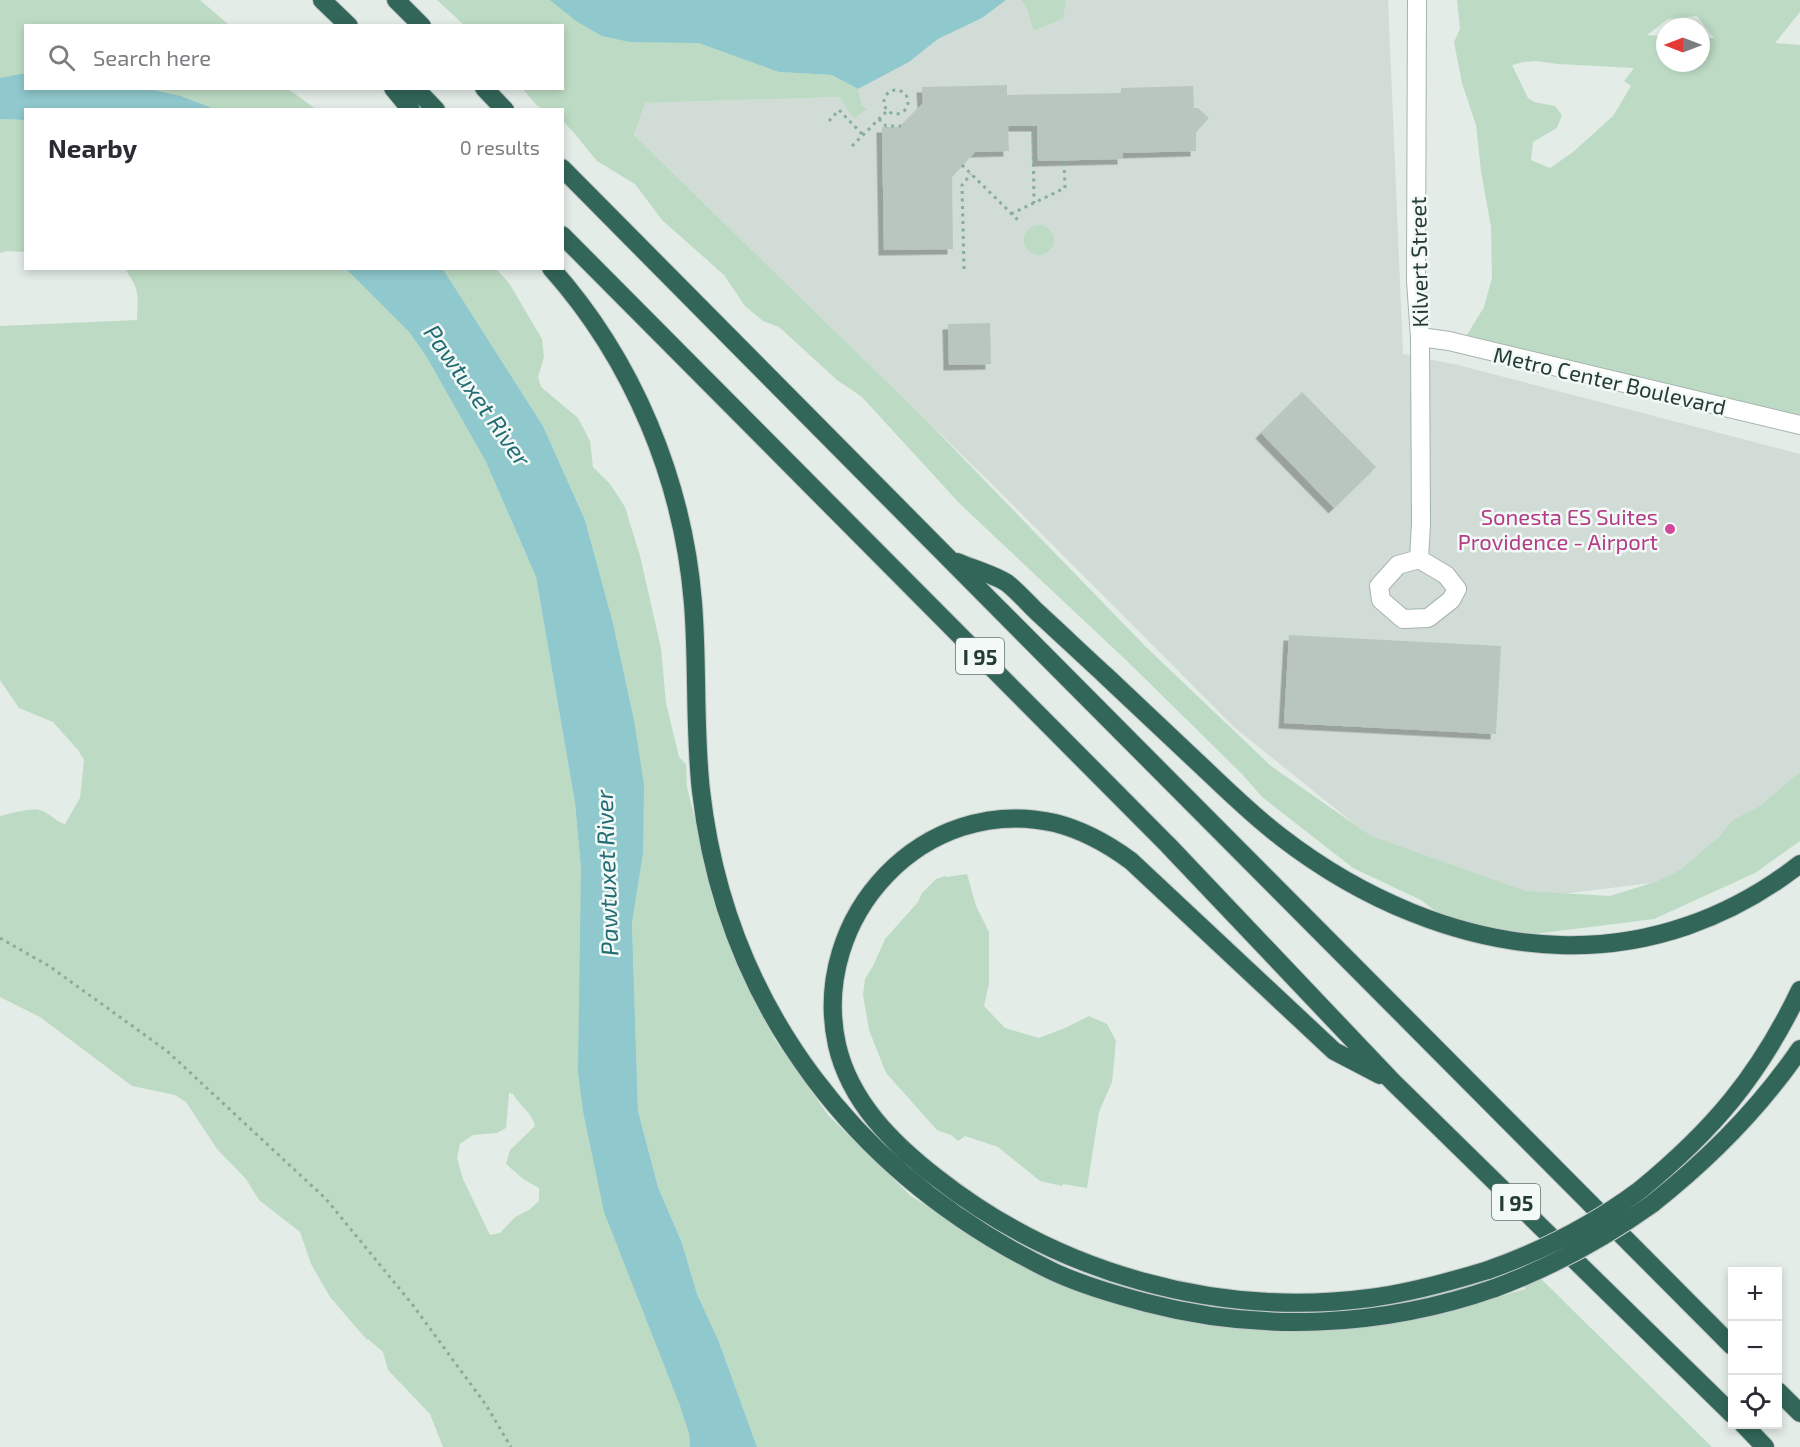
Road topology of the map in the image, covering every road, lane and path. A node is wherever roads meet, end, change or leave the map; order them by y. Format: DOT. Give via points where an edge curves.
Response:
graph roads {
  1 [pos="315,0"];
  2 [pos="322,0"];
  3 [pos="396,0"];
  4 [pos="1417,0"];
  5 [pos="336,24"];
  6 [pos="347,24"];
  7 [pos="420,24"];
  8 [pos="395,90"];
  9 [pos="417,90"];
  10 [pos="486,90"];
  11 [pos="409,108"];
  12 [pos="434,108"];
  13 [pos="503,108"];
  14 [pos="887,110"];
  15 [pos="904,111"];
  16 [pos="910,116"];
  17 [pos="879,119"];
  18 [pos="829,121"];
  19 [pos="901,126"];
  20 [pos="1033,126"];
  21 [pos="863,135"];
  22 [pos="852,146"];
  23 [pos="1064,161"];
  24 [pos="963,165"];
  25 [pos="564,170"];
  26 [pos="971,174"];
  27 [pos="1034,203"];
  28 [pos="1011,214"];
  29 [pos="1019,221"];
  30 [pos="564,237"];
  31 [pos="964,269"];
  32 [pos="553,270"];
  33 [pos="1420,337"];
  34 [pos="1800,425"];
  35 [pos="1419,559"];
  36 [pos="949,560"];
  37 [pos="1800,864"];
  38 [pos="0,938"];
  39 [pos="1800,990"];
  40 [pos="1800,1049"];
  41 [pos="1394,1082"];
  42 [pos="1646,1197"];
  43 [pos="1728,1342"];
  44 [pos="1782,1395"];
  45 [pos="1728,1410"];
  46 [pos="1800,1413"];
  47 [pos="1747,1429"];
  48 [pos="511,1447"];
  49 [pos="1765,1447"];
  1 -- 5 [label="highway"];
  2 -- 6 [label="highway"];
  3 -- 7 [label="highway"];
  4 -- 33 [label="street, Kilvert Street" via="1416,281"];
  8 -- 11 [label="highway"];
  9 -- 12 [label="highway"];
  10 -- 13 [label="highway"];
  14 -- 15 [label="path" via="894,114"];
  14 -- 15 [label="path" via="885,96 898,90 908,101"];
  14 -- 17 [label="path"];
  15 -- 16 [label="path"];
  17 -- 19 [label="path" via="886,126"];
  17 -- 21 [label="path"];
  18 -- 21 [label="path" via="839,110"];
  20 -- 27 [label="path"];
  21 -- 22 [label="path"];
  23 -- 27 [label="path" via="1065,188"];
  24 -- 26 [label="path"];
  25 -- 36 [label="highway, I 95"];
  26 -- 28 [label="path"];
  26 -- 31 [label="path" via="962,185"];
  27 -- 28 [label="path"];
  28 -- 29 [label="path"];
  30 -- 41 [label="highway, I 95" via="1168,845"];
  32 -- 42 [label="highway, bridge" via="580,302 630,382 654,436 673,494 693,601 701,791 714,863 736,934 763,999 792,1047 837,1108 896,1168 945,1208 1004,1246 1066,1277 1186,1312 1296,1322 1394,1314 1495,1288 1581,1249 1628,1221"];
  33 -- 34 [label="street, Metro Center Boulevard"];
  33 -- 35 [label="street, Kilvert Street"];
  36 -- 37 [label="highway" via="1006,582 1295,848 1355,886 1441,923 1525,943 1575,946 1623,942 1674,931 1722,913 1768,888"];
  36 -- 43 [label="highway, I 95"];
  38 -- 48 [label="path" via="48,966 167,1051 326,1199 412,1304 486,1405"];
  39 -- 42 [label="highway" via="1771,1046 1740,1092"];
  40 -- 42 [label="highway" via="1740,1125 1683,1179"];
  41 -- 42 [label="highway, bridge" via="1334,1051 1131,861 1102,841 1054,823 1022,819 984,822 947,833 913,851 883,877 860,908 837,964 833,1005 838,1047 853,1087 873,1118 954,1191 1013,1230 1072,1258 1130,1279 1188,1293 1248,1301 1312,1303 1370,1298 1430,1287 1488,1270 1535,1252 1617,1207"];
  41 -- 45 [label="highway, I 95"];
  44 -- 46 [label="highway"];
  47 -- 49 [label="highway"];
}
